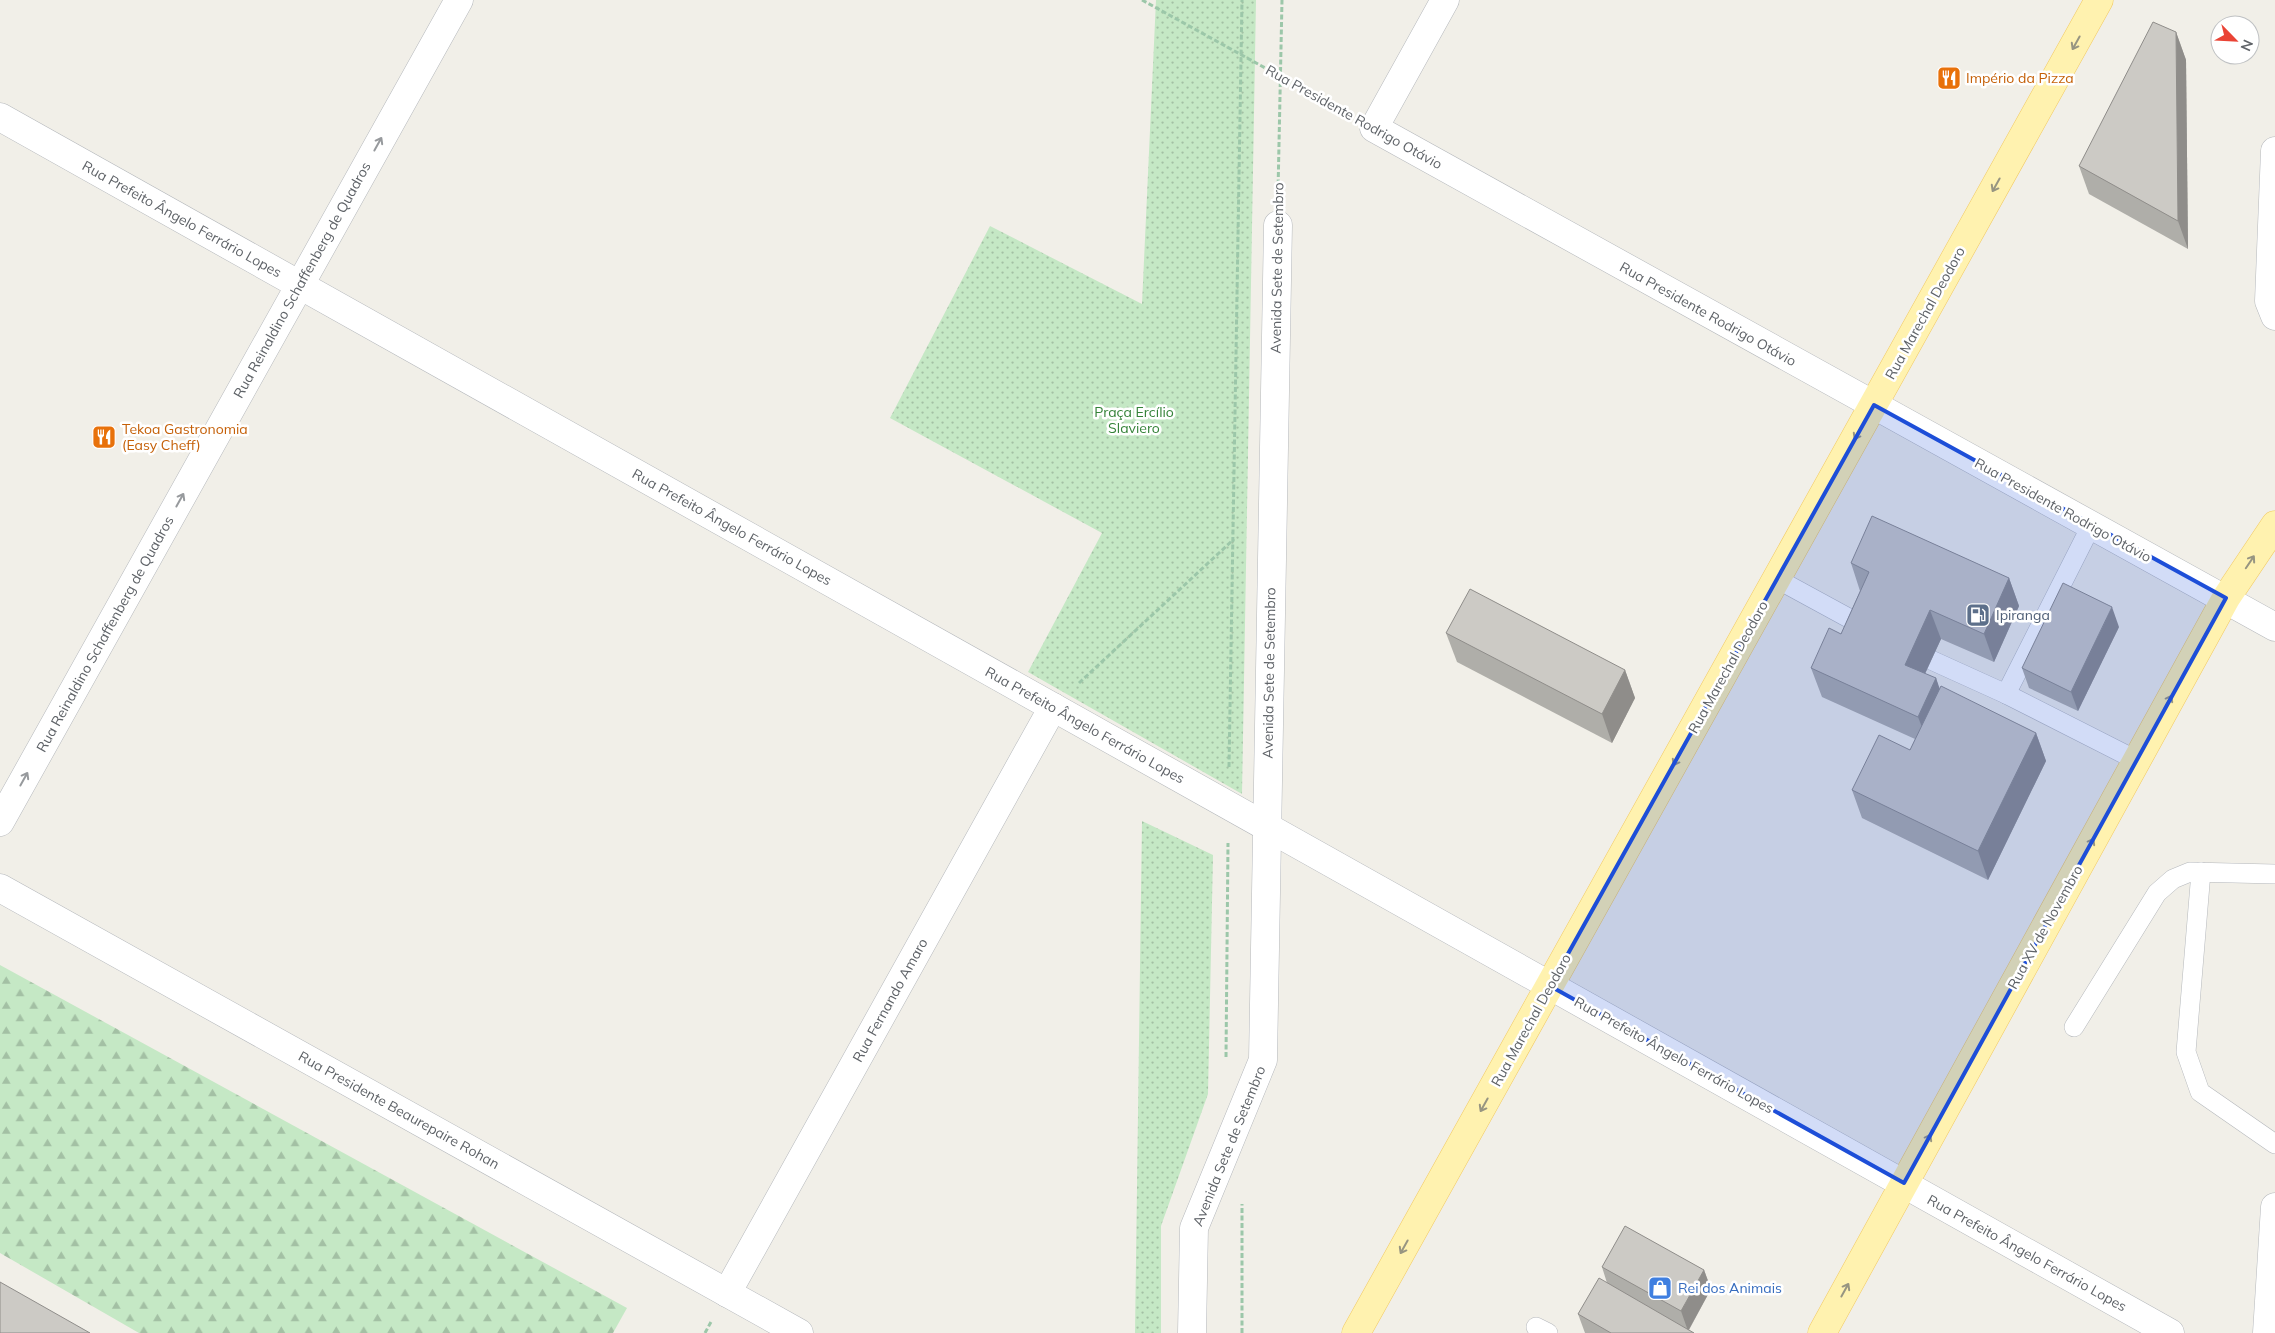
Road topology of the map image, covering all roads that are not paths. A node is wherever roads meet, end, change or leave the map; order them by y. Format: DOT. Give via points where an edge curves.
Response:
graph roads {
  1 [pos="458,0"];
  2 [pos="1445,0"];
  3 [pos="2099,0"];
  4 [pos="0,117"];
  5 [pos="2275,151"];
  6 [pos="1278,225"];
  7 [pos="300,285"];
  8 [pos="2275,316"];
  9 [pos="1874,405"];
  10 [pos="2275,525"];
  11 [pos="2091,526"];
  12 [pos="1777,579"];
  13 [pos="2226,598"];
  14 [pos="2275,626"];
  15 [pos="1867,628"];
  16 [pos="1931,660"];
  17 [pos="2006,694"];
  18 [pos="1053,707"];
  19 [pos="2136,760"];
  20 [pos="0,822"];
  21 [pos="1266,826"];
  22 [pos="2200,872"];
  23 [pos="2275,874"];
  24 [pos="0,888"];
  25 [pos="1550,986"];
  26 [pos="2074,1027"];
  27 [pos="2275,1144"];
  28 [pos="1904,1183"];
  29 [pos="2275,1207"];
  30 [pos="727,1293"];
  31 [pos="799,1333"];
  32 [pos="1192,1333"];
  33 [pos="1356,1333"];
  34 [pos="1822,1333"];
  35 [pos="2170,1333"];
  36 [pos="2267,1333"];
  7 -- 1 [label="street, Rua Reinaldino Schaffenberg de Quadros, one-way"];
  2 -- 9 [label="street, Rua Presidente Rodrigo Otávio" via="1374,128"];
  3 -- 9 [label="main road, Rua Marechal Deodoro, one-way"];
  4 -- 7 [label="street, Rua Prefeito Ângelo Ferrário Lopes"];
  5 -- 8 [label="street" via="2269,301"];
  6 -- 21 [label="street, Avenida Sete de Setembro"];
  7 -- 18 [label="street, Rua Prefeito Ângelo Ferrário Lopes"];
  20 -- 7 [label="street, Rua Reinaldino Schaffenberg de Quadros, one-way"];
  9 -- 11 [label="street, Rua Presidente Rodrigo Otávio"];
  9 -- 12 [label="main road, Rua Marechal Deodoro, one-way"];
  13 -- 10 [label="main road, Rua XV de Novembro, one-way"];
  11 -- 13 [label="street, Rua Presidente Rodrigo Otávio"];
  11 -- 17 [label="lane"];
  12 -- 15 [label="lane"];
  12 -- 25 [label="main road, Rua Marechal Deodoro, one-way"];
  13 -- 14 [label="street, Rua Presidente Rodrigo Otávio"];
  19 -- 13 [label="main road, Rua XV de Novembro, one-way"];
  16 -- 17 [label="lane"];
  17 -- 19 [label="lane"];
  18 -- 21 [label="street, Rua Prefeito Ângelo Ferrário Lopes"];
  18 -- 30 [label="street, Rua Fernando Amaro"];
  28 -- 19 [label="main road, Rua XV de Novembro, one-way"];
  21 -- 25 [label="street, Rua Prefeito Ângelo Ferrário Lopes"];
  21 -- 32 [label="street, Avenida Sete de Setembro" via="1263,1060 1194,1228"];
  22 -- 23 [label="lane"];
  22 -- 26 [label="lane" via="2190,872 2173,879 2157,893"];
  22 -- 27 [label="lane" via="2186,1052 2200,1092"];
  24 -- 30 [label="street, Rua Presidente Beaurepaire Rohan"];
  25 -- 28 [label="street, Rua Prefeito Ângelo Ferrário Lopes"];
  25 -- 33 [label="main road, Rua Marechal Deodoro, one-way"];
  34 -- 28 [label="main road, Rua XV de Novembro, one-way"];
  28 -- 35 [label="street, Rua Prefeito Ângelo Ferrário Lopes"];
  29 -- 36 [label="street"];
  30 -- 31 [label="street, Rua Presidente Beaurepaire Rohan"];
}
